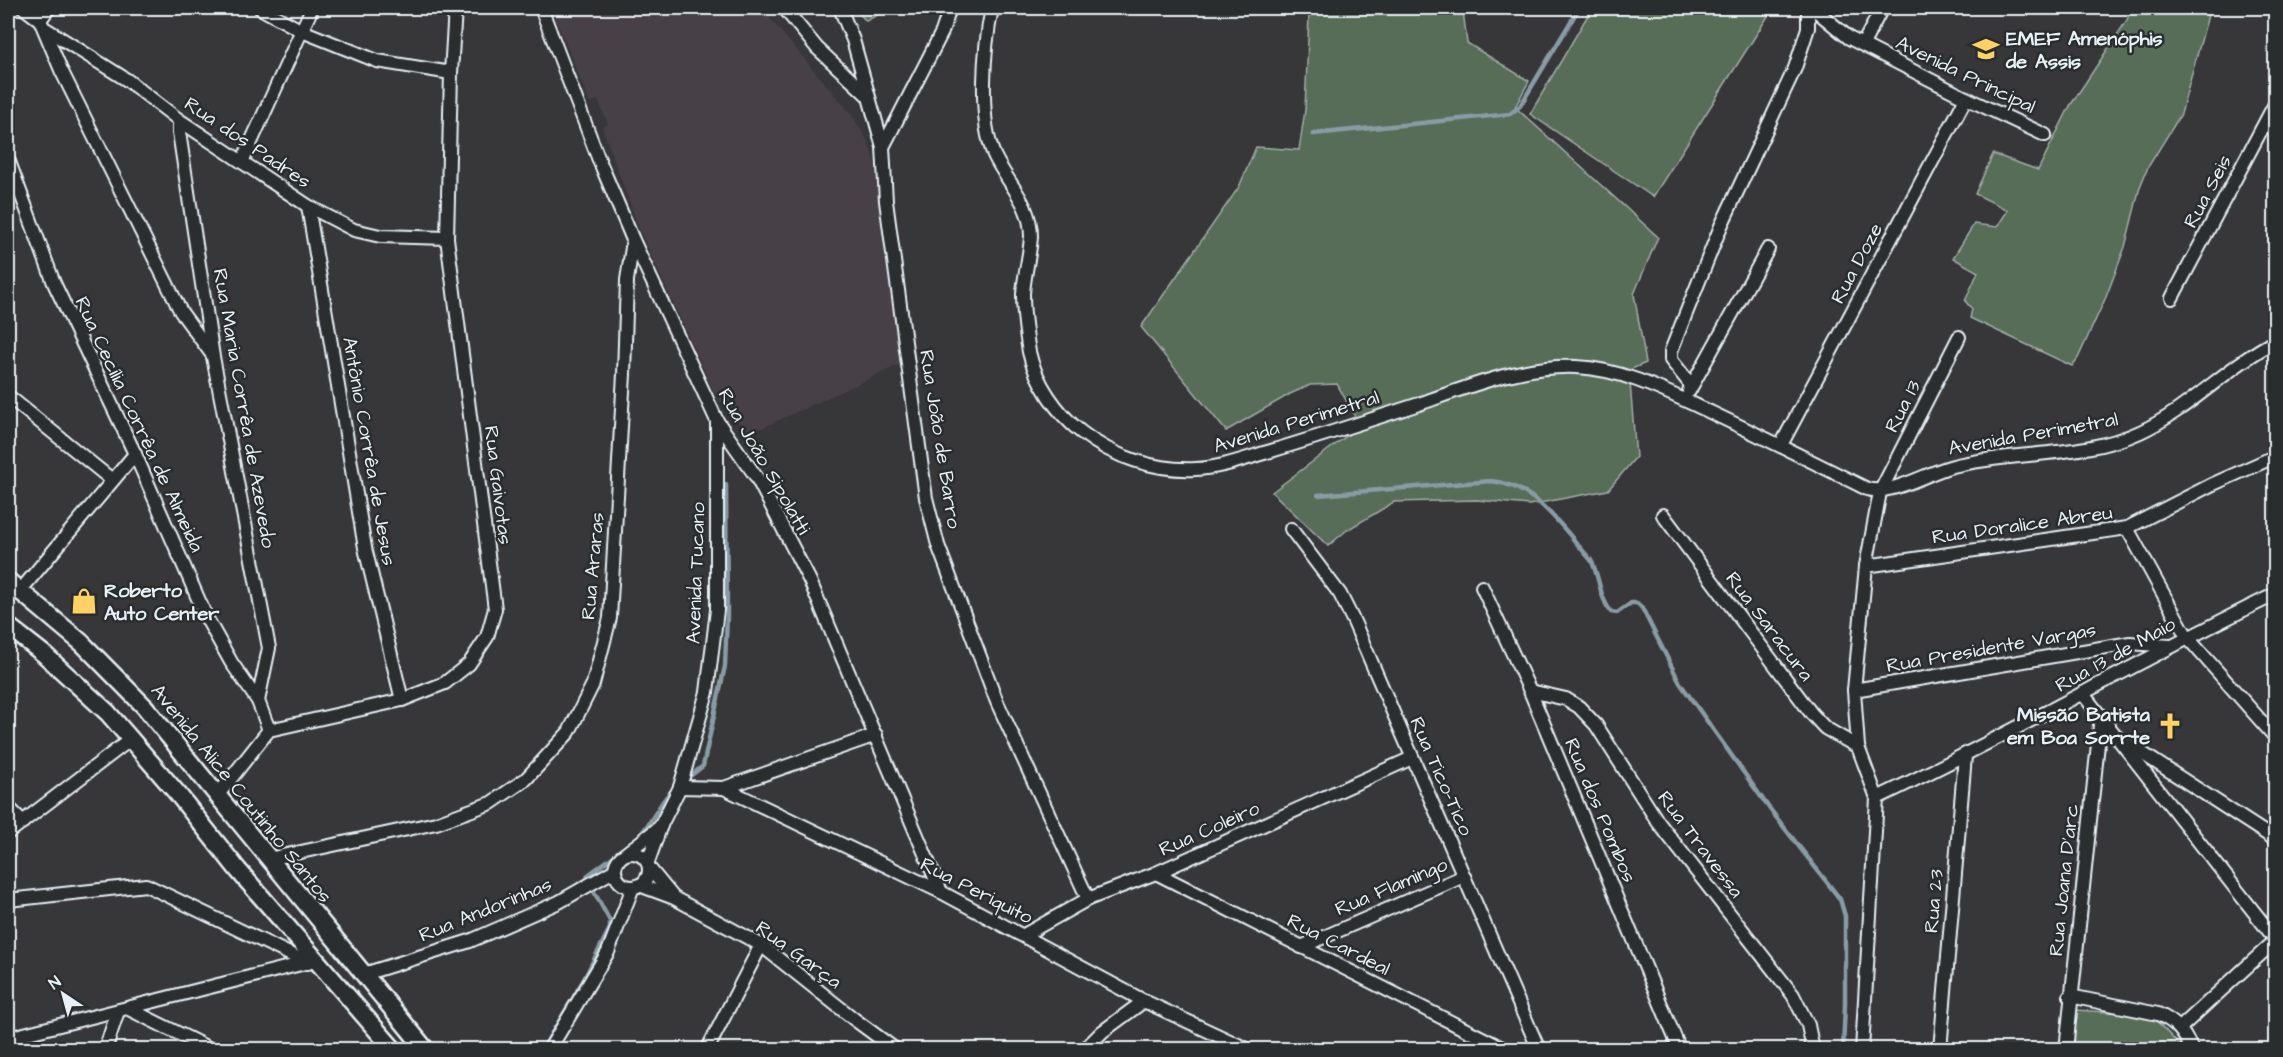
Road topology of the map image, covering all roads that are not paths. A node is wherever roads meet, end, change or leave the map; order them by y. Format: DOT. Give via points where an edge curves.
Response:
graph roads {
  1 [pos="24,8"];
  2 [pos="49,8"];
  3 [pos="260,8"];
  4 [pos="312,8"];
  5 [pos="455,8"];
  6 [pos="541,8"];
  7 [pos="784,8"];
  8 [pos="840,8"];
  9 [pos="950,8"];
  10 [pos="992,8"];
  11 [pos="1808,8"];
  12 [pos="1813,8"];
  13 [pos="1882,8"];
  14 [pos="43,24"];
  15 [pos="302,31"];
  16 [pos="1863,44"];
  17 [pos="451,73"];
  18 [pos="867,94"];
  19 [pos="1966,98"];
  20 [pos="2276,102"];
  21 [pos="179,120"];
  22 [pos="2045,135"];
  23 [pos="883,147"];
  24 [pos="8,159"];
  25 [pos="242,162"];
  26 [pos="308,206"];
  27 [pos="447,238"];
  28 [pos="633,240"];
  29 [pos="1768,249"];
  30 [pos="2172,298"];
  31 [pos="1959,337"];
  32 [pos="2276,341"];
  33 [pos="213,357"];
  34 [pos="1691,385"];
  35 [pos="8,396"];
  36 [pos="1684,400"];
  37 [pos="717,421"];
  38 [pos="1781,445"];
  39 [pos="135,454"];
  40 [pos="2276,456"];
  41 [pos="112,480"];
  42 [pos="1880,492"];
  43 [pos="1663,515"];
  44 [pos="2127,528"];
  45 [pos="1291,529"];
  46 [pos="1866,566"];
  47 [pos="14,586"];
  48 [pos="1482,587"];
  49 [pos="2276,594"];
  50 [pos="8,626"];
  51 [pos="2187,637"];
  52 [pos="2170,646"];
  53 [pos="1854,690"];
  54 [pos="1530,691"];
  55 [pos="2083,694"];
  56 [pos="402,700"];
  57 [pos="258,701"];
  58 [pos="2101,715"];
  59 [pos="269,730"];
  60 [pos="876,735"];
  61 [pos="2119,738"];
  62 [pos="2276,738"];
  63 [pos="131,739"];
  64 [pos="1858,747"];
  65 [pos="1965,756"];
  66 [pos="1412,758"];
  67 [pos="680,787"];
  68 [pos="724,788"];
  69 [pos="217,796"];
  70 [pos="1877,798"];
  71 [pos="8,807"];
  72 [pos="23,822"];
  73 [pos="662,825"];
  74 [pos="8,833"];
  75 [pos="2276,840"];
  76 [pos="625,854"];
  77 [pos="267,859"];
  78 [pos="649,866"];
  79 [pos="615,870"];
  80 [pos="1156,873"];
  81 [pos="1464,876"];
  82 [pos="636,886"];
  83 [pos="941,892"];
  84 [pos="674,898"];
  85 [pos="1088,899"];
  86 [pos="8,900"];
  87 [pos="1024,936"];
  88 [pos="2276,940"];
  89 [pos="761,945"];
  90 [pos="1301,947"];
  91 [pos="312,962"];
  92 [pos="364,974"];
  93 [pos="2070,996"];
  94 [pos="1144,1001"];
  95 [pos="122,1009"];
  96 [pos="2180,1028"];
  97 [pos="8,1038"];
  98 [pos="105,1050"];
  99 [pos="212,1050"];
  100 [pos="394,1050"];
  101 [pos="426,1050"];
  102 [pos="549,1050"];
  103 [pos="708,1050"];
  104 [pos="896,1050"];
  105 [pos="1084,1050"];
  106 [pos="1249,1050"];
  107 [pos="1506,1050"];
  108 [pos="1539,1050"];
  109 [pos="1680,1050"];
  110 [pos="1813,1050"];
  111 [pos="1862,1050"];
  112 [pos="1940,1050"];
  113 [pos="2066,1050"];
  114 [pos="2192,1050"];
  1 -- 14 [label="street, Rua dos Padres"];
  2 -- 14 [label="street"];
  3 -- 15 [label="street"];
  4 -- 15 [label="street"];
  5 -- 17 [label="street, Rua Gaivotas"];
  6 -- 28 [label="street, Rua João Sipolatti"];
  7 -- 18 [label="street" via="817,48"];
  8 -- 18 [label="street, Rua João de Barro" via="854,40"];
  9 -- 23 [label="street" via="942,32"];
  10 -- 36 [label="street, Avenida Perimetral" via="984,77 988,134 995,156 1028,213 1031,235 1023,293 1034,371 1070,424 1110,452 1168,467 1219,467 1496,378 1540,368 1598,369"];
  11 -- 34 [label="street" via="1808,28 1796,68 1721,226 1671,351 1671,360"];
  12 -- 16 [label="street, Avenida Principal" via="1849,38"];
  13 -- 16 [label="street"];
  14 -- 21 [label="street, Rua dos Padres"];
  14 -- 33 [label="street" via="61,70 181,312"];
  15 -- 17 [label="street" via="377,61"];
  15 -- 25 [label="street"];
  16 -- 19 [label="street, Avenida Principal"];
  17 -- 27 [label="street, Rua Gaivotas"];
  18 -- 23 [label="street, Rua João de Barro"];
  19 -- 22 [label="street, Avenida Principal"];
  19 -- 38 [label="street, Rua Doze"];
  20 -- 30 [label="street, Rua Seis"];
  21 -- 25 [label="street, Rua dos Padres"];
  21 -- 33 [label="street, Rua Maria Corrêa de Azevedo"];
  23 -- 85 [label="street, Rua João de Barro" via="886,201 925,486 938,544 998,702"];
  24 -- 39 [label="street, Rua Cecília Corrêa de Almeida" via="54,283"];
  25 -- 26 [label="street, Rua dos Padres"];
  26 -- 27 [label="street, Rua dos Padres" via="354,230 380,236"];
  26 -- 56 [label="street, Antônio Corrêa de Jesus" via="365,548"];
  27 -- 56 [label="street, Rua Gaivotas" via="495,609 487,637 469,664 445,684"];
  28 -- 37 [label="street, Rua João Sipolatti"];
  28 -- 77 [label="street, Rua Araras" via="627,280 610,618 593,684 569,732 526,778 491,803 436,823"];
  29 -- 34 [label="street"];
  31 -- 42 [label="street, Rua 13"];
  32 -- 42 [label="street, Avenida Perimetral" via="2246,358 2179,410 2123,439 1976,461"];
  33 -- 57 [label="street, Rua Maria Corrêa de Azevedo" via="269,648"];
  34 -- 36 [label="street"];
  35 -- 41 [label="street"];
  36 -- 38 [label="street, Avenida Perimetral"];
  37 -- 60 [label="street, Rua João Sipolatti" via="757,478 799,561"];
  37 -- 67 [label="street, Avenida Tucano" via="717,610 707,692"];
  38 -- 42 [label="street, Avenida Perimetral"];
  39 -- 41 [label="street"];
  39 -- 57 [label="street, Rua Cecília Corrêa de Almeida" via="207,619"];
  40 -- 44 [label="street, Rua Doralice Abreu"];
  41 -- 47 [label="street"];
  42 -- 46 [label="street, Rua 13"];
  43 -- 64 [label="street, Rua Saracura" via="1811,713 1825,728"];
  44 -- 46 [label="street, Rua Doralice Abreu"];
  44 -- 51 [label="street"];
  45 -- 66 [label="street, Rua Tico-Tico" via="1340,594"];
  46 -- 53 [label="street, Rua 13"];
  47 -- 69 [label="main road, Avenida Alice Coutinho Santos" via="82,643 123,684"];
  48 -- 54 [label="street, Rua dos Pombos"];
  49 -- 51 [label="street, Rua 13 de Maio"];
  50 -- 63 [label="main road" via="89,694"];
  51 -- 52 [label="street, Rua 13 de Maio"];
  51 -- 62 [label="street"];
  52 -- 53 [label="street, Rua Presidente Vargas" via="2130,643"];
  52 -- 55 [label="street, Rua 13 de Maio"];
  53 -- 64 [label="street, Rua 13"];
  54 -- 109 [label="street, Rua dos Pombos"];
  54 -- 110 [label="street, Rua Travessa" via="1566,699 1596,725 1658,822 1793,995 1808,1024"];
  55 -- 58 [label="street"];
  55 -- 65 [label="street, Rua 13 de Maio"];
  56 -- 59 [label="street, Rua Gaivotas"];
  57 -- 59 [label="street, Rua Cecília Corrêa de Almeida"];
  58 -- 61 [label="street"];
  58 -- 93 [label="street, Rua Joana D'arc"];
  59 -- 69 [label="street"];
  60 -- 68 [label="street"];
  60 -- 83 [label="street, Rua João Sipolatti"];
  61 -- 75 [label="street"];
  61 -- 88 [label="street"];
  63 -- 72 [label="street"];
  63 -- 91 [label="main road"];
  64 -- 70 [label="street, Rua 13"];
  65 -- 70 [label="street, Rua 13 de Maio"];
  65 -- 112 [label="street, Rua 23"];
  66 -- 80 [label="street, Rua Coleiro"];
  66 -- 81 [label="street, Rua Tico-Tico"];
  67 -- 68 [label="street, Rua Periquito"];
  67 -- 73 [label="street, Avenida Tucano"];
  68 -- 83 [label="street, Rua Periquito"];
  69 -- 77 [label="main road, Avenida Alice Coutinho Santos"];
  70 -- 111 [label="street"];
  71 -- 72 [label="street"];
  72 -- 74 [label="street"];
  73 -- 76 [label="street, Avenida Tucano"];
  73 -- 78 [label="street, Avenida Tucano"];
  76 -- 78 [label="street" via="639,853"];
  76 -- 79 [label="street"];
  77 -- 92 [label="main road, Avenida Alice Coutinho Santos"];
  78 -- 82 [label="street" via="649,876"];
  78 -- 84 [label="street, Rua Garça"];
  79 -- 82 [label="street" via="620,882"];
  79 -- 92 [label="street, Rua Andorinhas" via="559,902 470,941"];
  80 -- 85 [label="street, Rua Coleiro"];
  80 -- 90 [label="street, Rua Cardeal"];
  81 -- 90 [label="street, Rua Flamingo"];
  81 -- 108 [label="street, Rua Tico-Tico"];
  82 -- 84 [label="street, Rua Garça"];
  82 -- 102 [label="street" via="608,952"];
  83 -- 87 [label="street, Rua Periquito"];
  84 -- 89 [label="street, Rua Garça"];
  85 -- 87 [label="street, Rua Coleiro"];
  86 -- 91 [label="street" via="146,885"];
  87 -- 94 [label="street, Rua Periquito"];
  88 -- 96 [label="street"];
  89 -- 103 [label="street"];
  89 -- 104 [label="street, Rua Garça"];
  90 -- 107 [label="street, Rua Cardeal"];
  91 -- 95 [label="street"];
  91 -- 100 [label="main road"];
  92 -- 101 [label="main road, Avenida Alice Coutinho Santos"];
  93 -- 96 [label="street" via="2158,1014"];
  93 -- 113 [label="street, Rua Joana D'arc"];
  94 -- 105 [label="street"];
  94 -- 106 [label="street, Rua Periquito"];
  95 -- 97 [label="street"];
  95 -- 98 [label="street"];
  95 -- 99 [label="street"];
  96 -- 114 [label="street"];
}
